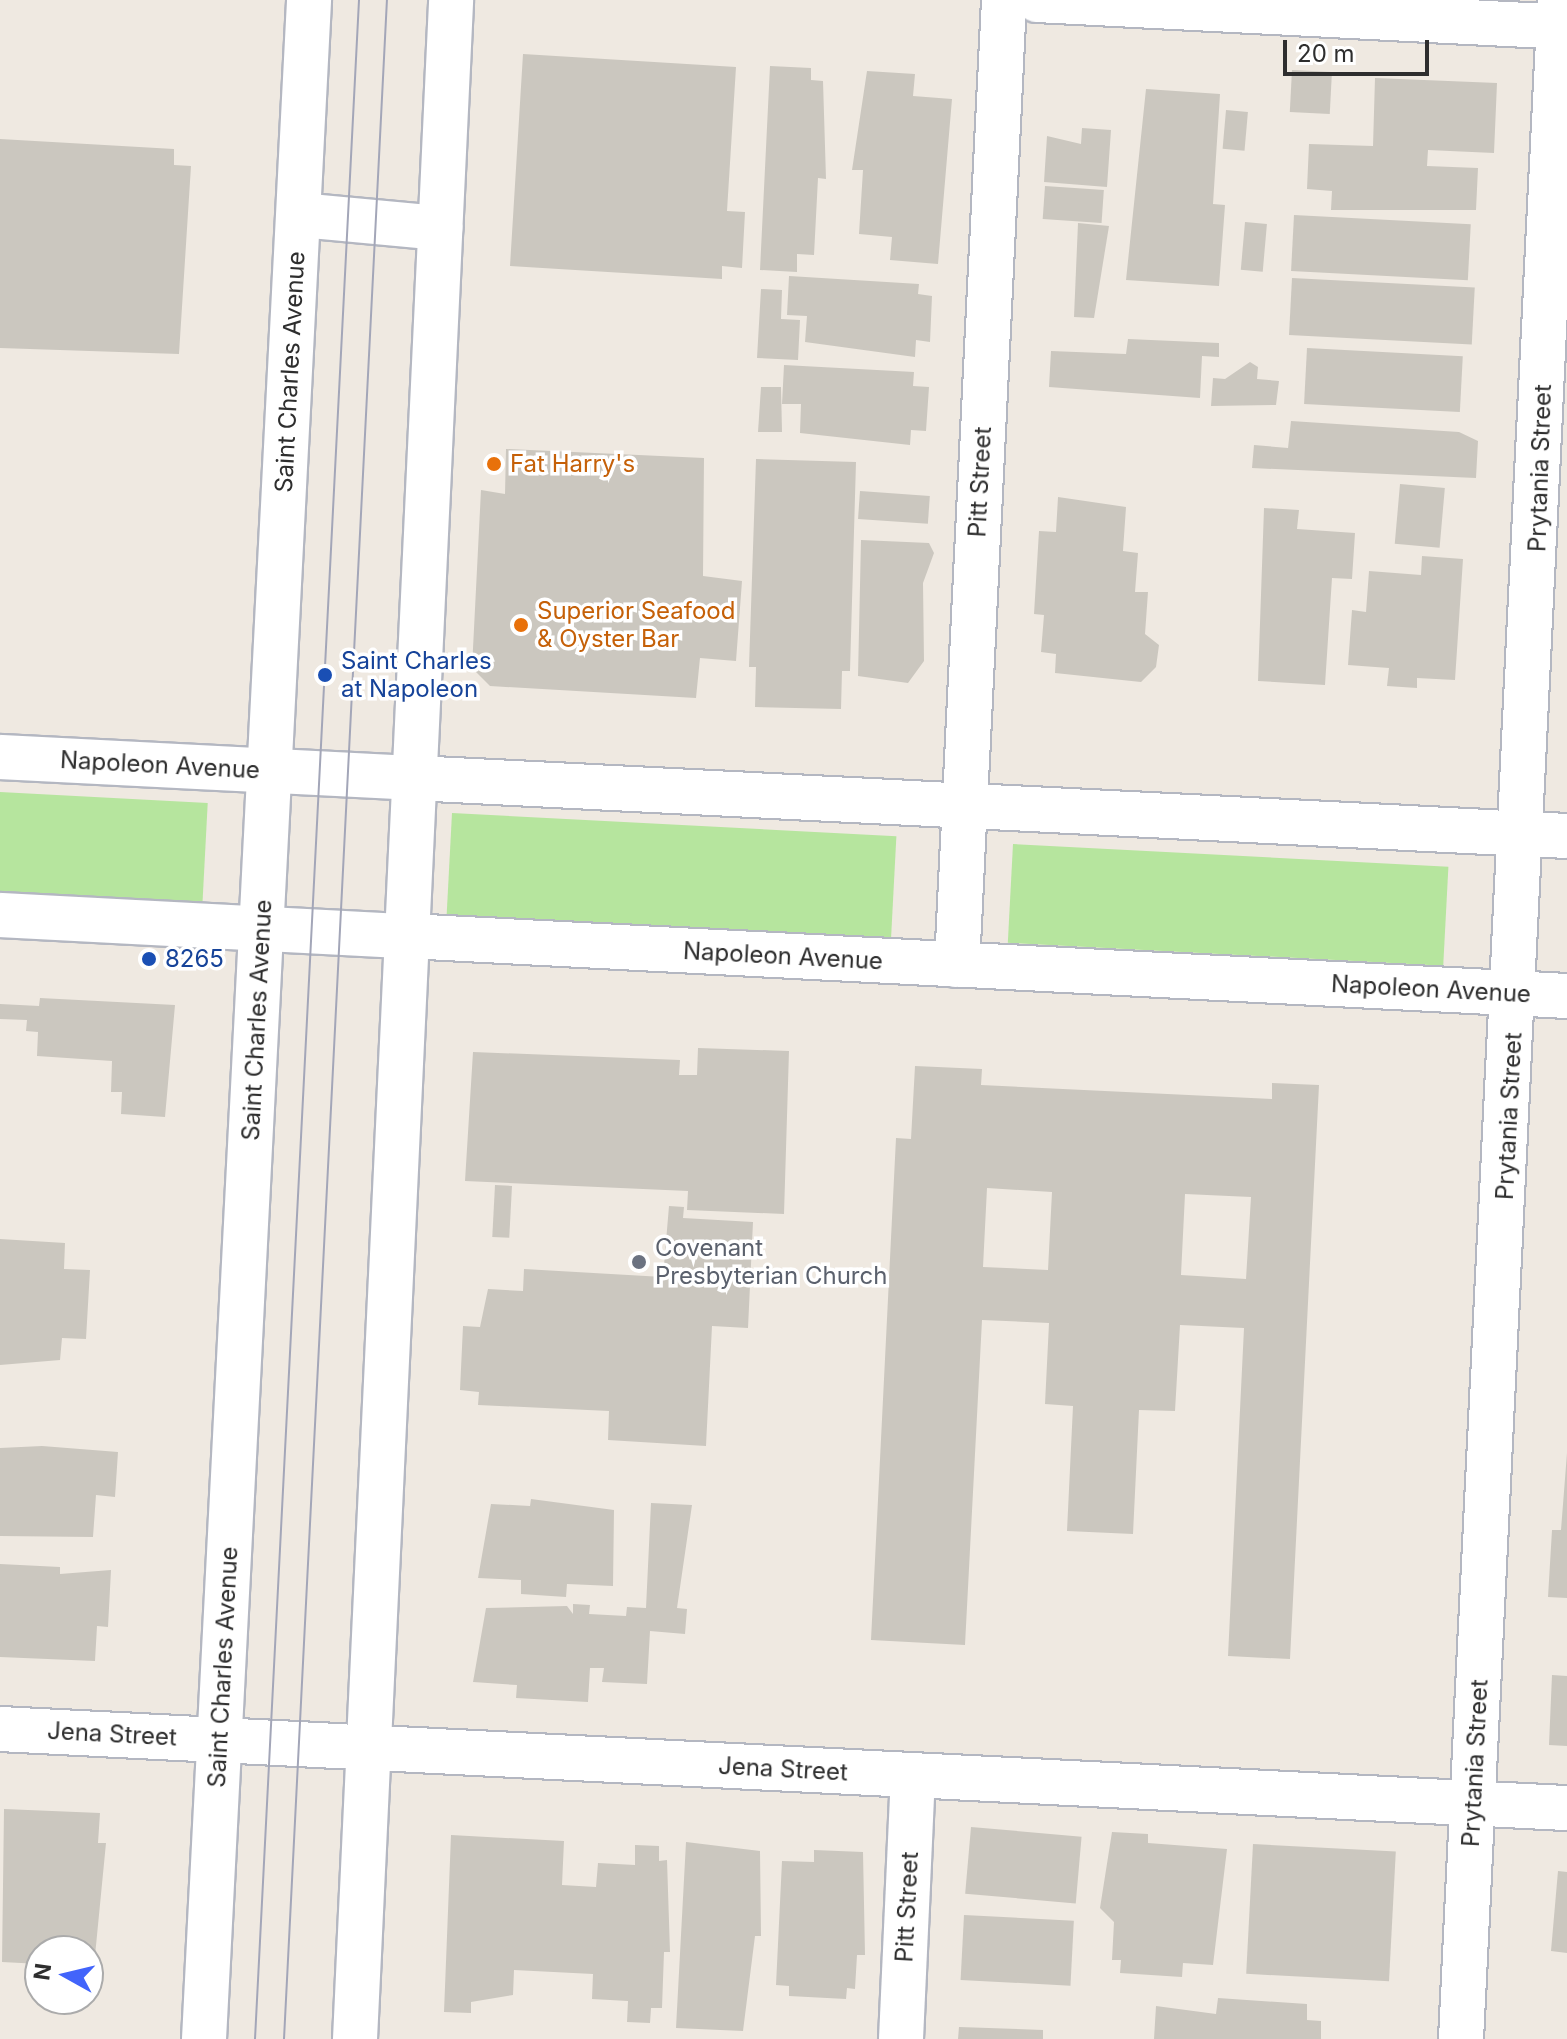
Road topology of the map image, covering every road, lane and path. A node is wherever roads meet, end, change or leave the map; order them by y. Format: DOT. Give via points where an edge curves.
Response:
graph roads {
  1 [pos="309,0"];
  2 [pos="451,0"];
  3 [pos="1004,0"];
  4 [pos="1037,0"];
  5 [pos="1562,18"];
  6 [pos="299,215"];
  7 [pos="440,228"];
  8 [pos="0,757"];
  9 [pos="270,770"];
  10 [pos="414,778"];
  11 [pos="964,806"];
  12 [pos="1523,834"];
  13 [pos="1567,836"];
  14 [pos="0,915"];
  15 [pos="262,928"];
  16 [pos="407,936"];
  17 [pos="957,965"];
  18 [pos="1515,994"];
  19 [pos="1567,996"];
  20 [pos="0,1729"];
  21 [pos="219,1740"];
  22 [pos="368,1747"];
  23 [pos="913,1776"];
  24 [pos="1473,1803"];
  25 [pos="1567,1808"];
  26 [pos="204,2039"];
  27 [pos="355,2039"];
  28 [pos="901,2039"];
  29 [pos="1461,2039"];
  1 -- 6 [label="street, Saint Charles Avenue"];
  2 -- 7 [label="street"];
  3 -- 11 [label="street, Pitt Street"];
  4 -- 5 [label="street"];
  5 -- 12 [label="street, Prytania Street"];
  6 -- 7 [label="street"];
  6 -- 9 [label="street, Saint Charles Avenue"];
  7 -- 10 [label="street"];
  8 -- 9 [label="street, Napoleon Avenue"];
  9 -- 10 [label="street, Napoleon Avenue"];
  9 -- 15 [label="street, Saint Charles Avenue"];
  10 -- 11 [label="street, Napoleon Avenue"];
  10 -- 16 [label="street"];
  11 -- 12 [label="street, Napoleon Avenue"];
  11 -- 17 [label="street, Pitt Street"];
  12 -- 13 [label="street, Napoleon Avenue"];
  12 -- 18 [label="street, Prytania Street"];
  14 -- 15 [label="street, Napoleon Avenue"];
  15 -- 16 [label="street, Napoleon Avenue"];
  15 -- 21 [label="street, Saint Charles Avenue"];
  16 -- 17 [label="street, Napoleon Avenue"];
  16 -- 22 [label="street"];
  17 -- 18 [label="street, Napoleon Avenue"];
  18 -- 19 [label="street, Napoleon Avenue"];
  18 -- 24 [label="street, Prytania Street"];
  20 -- 21 [label="street, Jena Street"];
  21 -- 22 [label="street, Jena Street"];
  21 -- 26 [label="street, Saint Charles Avenue"];
  22 -- 23 [label="street, Jena Street"];
  22 -- 27 [label="street"];
  23 -- 24 [label="street, Jena Street"];
  23 -- 28 [label="street, Pitt Street"];
  24 -- 25 [label="street, Jena Street"];
  24 -- 29 [label="street, Prytania Street"];
}
